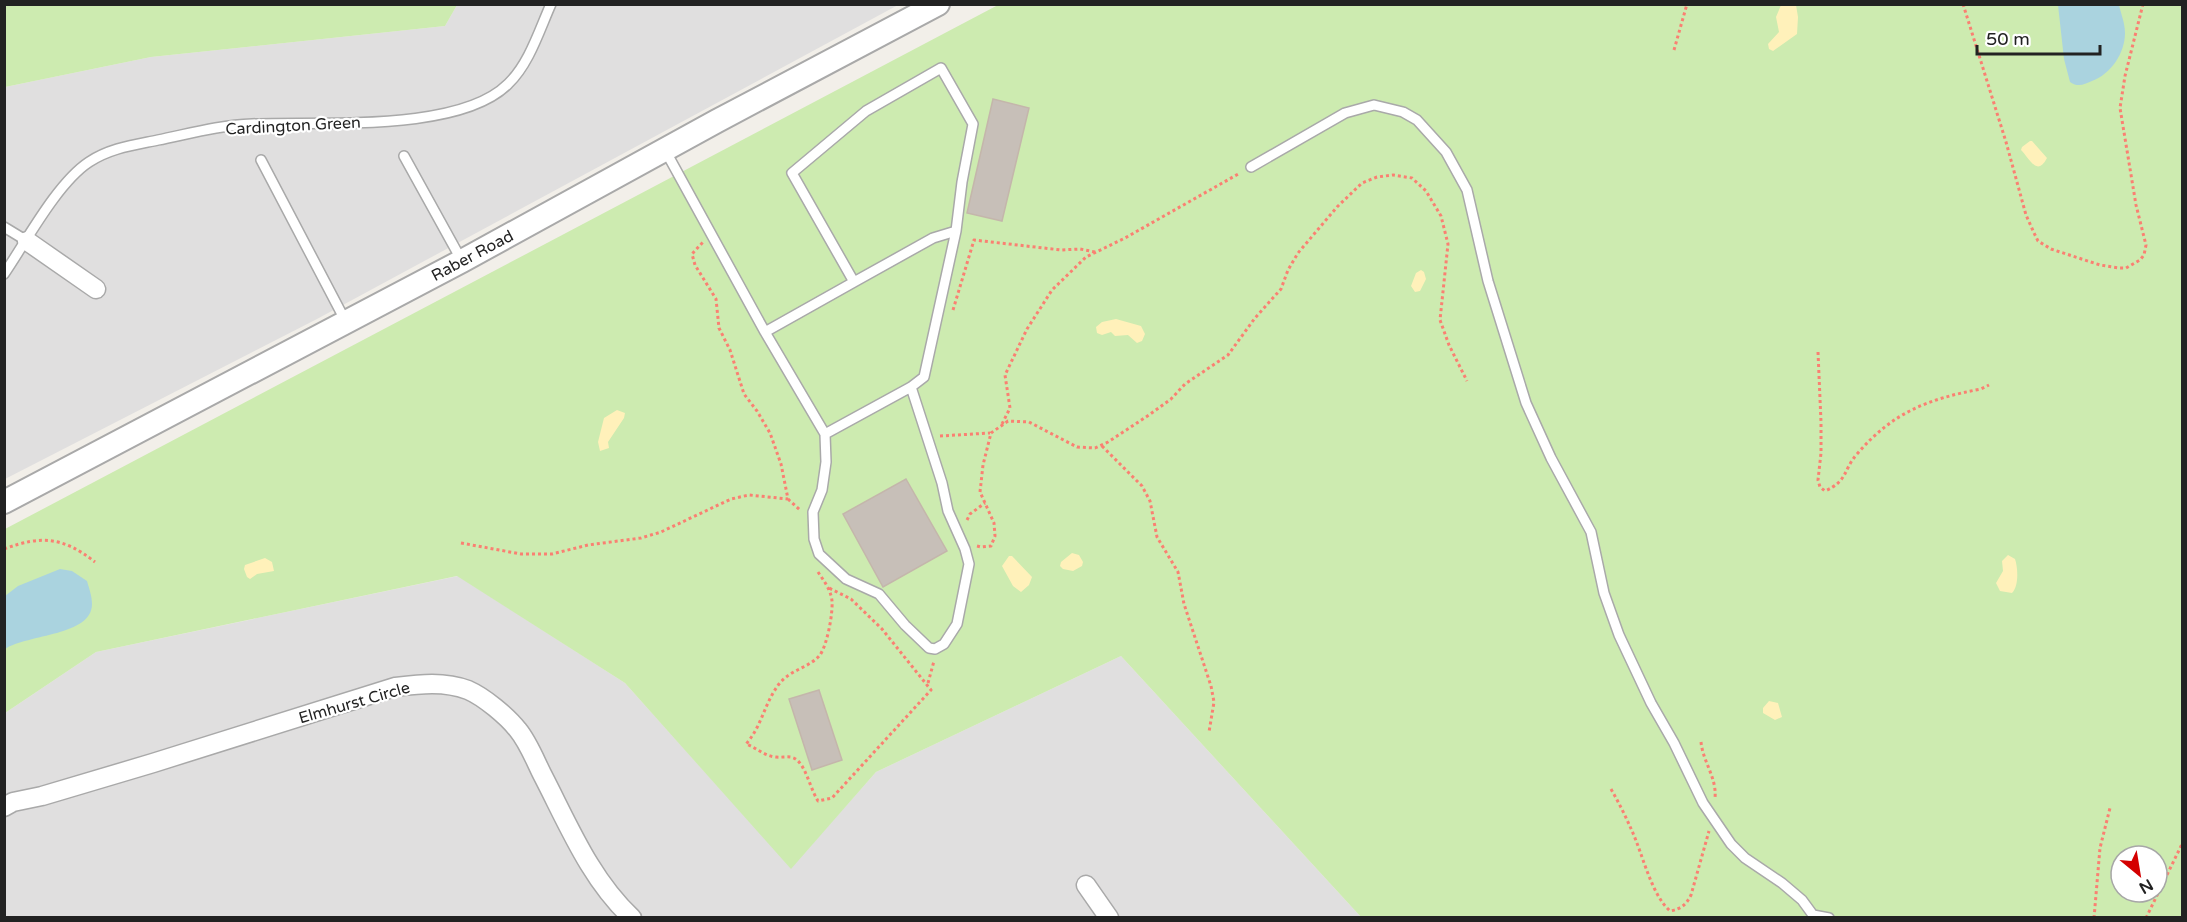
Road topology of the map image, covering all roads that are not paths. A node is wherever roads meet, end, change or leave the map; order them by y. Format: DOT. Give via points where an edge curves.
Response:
graph roads {
  1 [pos="551,4"];
  2 [pos="938,4"];
  3 [pos="905,12"];
  4 [pos="665,150"];
  5 [pos="405,156"];
  6 [pos="261,160"];
  7 [pos="1251,167"];
  8 [pos="4,227"];
  9 [pos="956,231"];
  10 [pos="27,241"];
  11 [pos="462,261"];
  12 [pos="4,274"];
  13 [pos="854,282"];
  14 [pos="96,289"];
  15 [pos="346,322"];
  16 [pos="765,332"];
  17 [pos="911,387"];
  18 [pos="825,434"];
  19 [pos="4,502"];
  20 [pos="4,807"];
  21 [pos="1086,885"];
  22 [pos="1813,916"];
  23 [pos="632,918"];
  24 [pos="1109,918"];
  25 [pos="1829,918"];
  1 -- 10 [label="lane, Cardington Green" via="522,68 492,98 475,106 423,117 364,122 250,124 114,149 86,164 69,179"];
  2 -- 3 [label="street, Raber Road"];
  3 -- 4 [label="street, Raber Road"];
  4 -- 11 [label="street, Raber Road"];
  4 -- 16 [label="lane"];
  5 -- 11 [label="lane"];
  6 -- 15 [label="lane"];
  7 -- 22 [label="lane" via="1345,112 1374,105 1417,120 1446,152 1467,190 1488,281 1529,412 1591,532 1604,593 1651,703 1712,817 1731,844 1802,900"];
  8 -- 10 [label="lane"];
  9 -- 13 [label="lane" via="933,238"];
  9 -- 13 [label="lane" via="973,124 941,68 866,111 792,173"];
  9 -- 17 [label="lane" via="924,377"];
  10 -- 12 [label="lane, Cardington Green"];
  10 -- 14 [label="street"];
  11 -- 15 [label="street, Raber Road"];
  13 -- 16 [label="lane"];
  15 -- 19 [label="street, Raber Road"];
  16 -- 18 [label="lane"];
  17 -- 18 [label="lane"];
  17 -- 18 [label="lane" via="948,511 969,564 957,624 944,644 929,648 879,594 846,579 819,554 813,512 822,490"];
  20 -- 23 [label="street, Elmhurst Circle" via="395,687 442,684 468,691 501,712 520,731 590,867"];
  21 -- 24 [label="street"];
  22 -- 25 [label="lane"];
}
